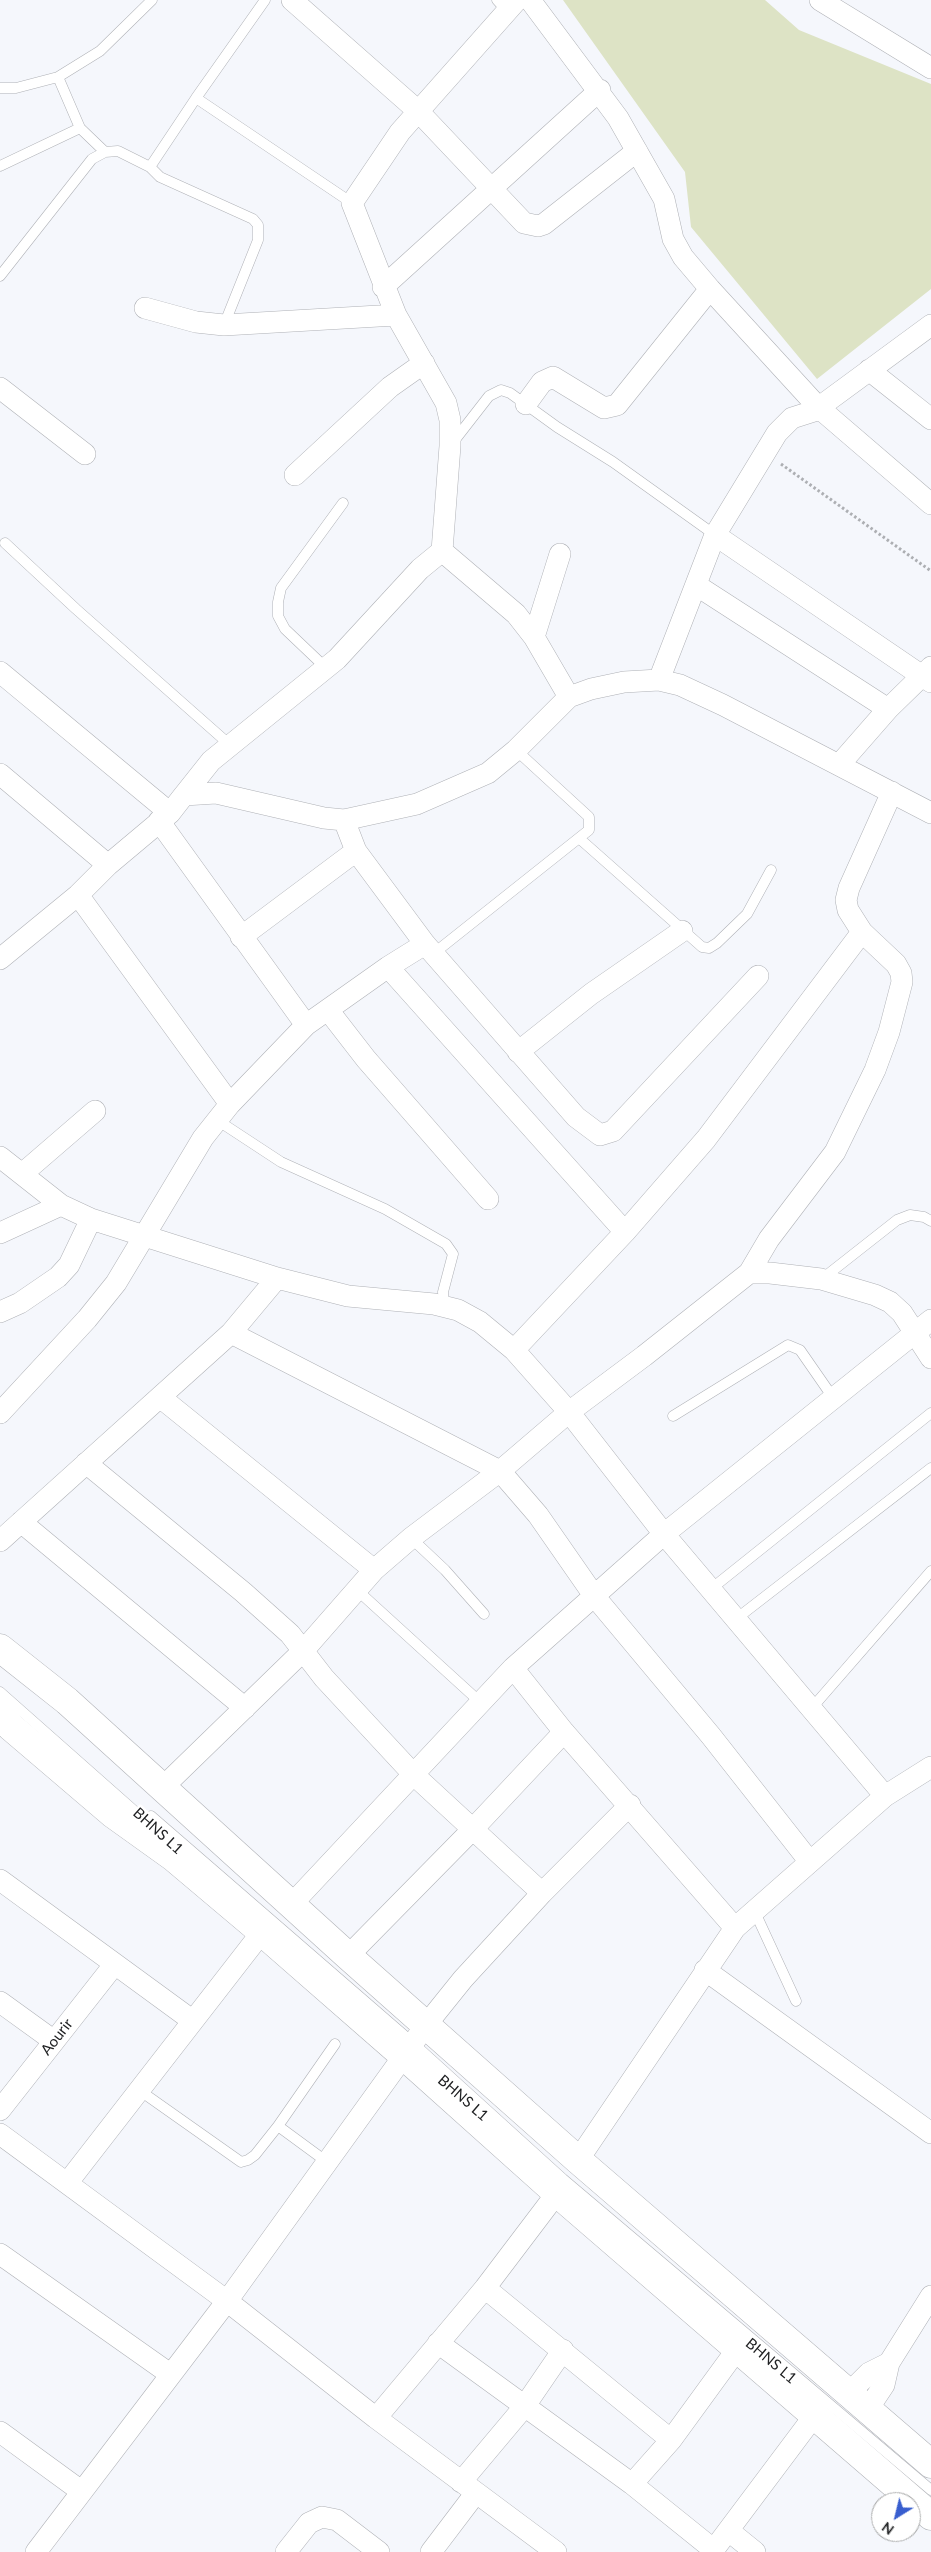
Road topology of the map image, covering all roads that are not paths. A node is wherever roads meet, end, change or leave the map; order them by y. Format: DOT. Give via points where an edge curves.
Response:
graph roads {
  1 [pos="152,0"];
  2 [pos="265,0"];
  3 [pos="292,0"];
  4 [pos="530,0"];
  5 [pos="820,0"];
  6 [pos="507,4"];
  7 [pos="931,68"];
  8 [pos="58,77"];
  9 [pos="0,88"];
  10 [pos="600,90"];
  11 [pos="196,98"];
  12 [pos="418,110"];
  13 [pos="80,128"];
  14 [pos="637,151"];
  15 [pos="105,152"];
  16 [pos="0,166"];
  17 [pos="150,167"];
  18 [pos="491,189"];
  19 [pos="352,202"];
  20 [pos="0,276"];
  21 [pos="383,287"];
  22 [pos="710,290"];
  23 [pos="145,308"];
  24 [pos="396,315"];
  25 [pos="224,325"];
  26 [pos="931,325"];
  27 [pos="424,363"];
  28 [pos="869,370"];
  29 [pos="0,388"];
  30 [pos="526,404"];
  31 [pos="818,407"];
  32 [pos="931,419"];
  33 [pos="450,446"];
  34 [pos="85,454"];
  35 [pos="295,475"];
  36 [pos="343,503"];
  37 [pos="931,504"];
  38 [pos="715,535"];
  39 [pos="5,543"];
  40 [pos="442,551"];
  41 [pos="560,554"];
  42 [pos="696,585"];
  43 [pos="534,637"];
  44 [pos="326,668"];
  45 [pos="0,672"];
  46 [pos="928,674"];
  47 [pos="659,680"];
  48 [pos="569,697"];
  49 [pos="888,709"];
  50 [pos="230,745"];
  51 [pos="516,750"];
  52 [pos="839,765"];
  53 [pos="0,774"];
  54 [pos="892,792"];
  55 [pos="184,795"];
  56 [pos="931,812"];
  57 [pos="165,817"];
  58 [pos="344,820"];
  59 [pos="580,839"];
  60 [pos="356,851"];
  61 [pos="108,865"];
  62 [pos="771,870"];
  63 [pos="78,895"];
  64 [pos="682,930"];
  65 [pos="862,932"];
  66 [pos="241,937"];
  67 [pos="429,949"];
  68 [pos="0,959"];
  69 [pos="388,967"];
  70 [pos="758,976"];
  71 [pos="328,1010"];
  72 [pos="306,1025"];
  73 [pos="518,1052"];
  74 [pos="230,1104"];
  75 [pos="95,1111"];
  76 [pos="217,1120"];
  77 [pos="0,1157"];
  78 [pos="22,1174"];
  79 [pos="488,1199"];
  80 [pos="61,1205"];
  81 [pos="91,1219"];
  82 [pos="931,1221"];
  83 [pos="626,1232"];
  84 [pos="0,1233"];
  85 [pos="143,1236"];
  86 [pos="748,1273"];
  87 [pos="277,1278"];
  88 [pos="821,1280"];
  89 [pos="444,1306"];
  90 [pos="0,1312"];
  91 [pos="931,1320"];
  92 [pos="231,1333"];
  93 [pos="913,1334"];
  94 [pos="514,1350"];
  95 [pos="931,1358"];
  96 [pos="160,1397"];
  97 [pos="834,1398"];
  98 [pos="569,1412"];
  99 [pos="0,1413"];
  100 [pos="931,1413"];
  101 [pos="673,1416"];
  102 [pos="86,1463"];
  103 [pos="931,1468"];
  104 [pos="500,1471"];
  105 [pos="21,1522"];
  106 [pos="664,1534"];
  107 [pos="411,1538"];
  108 [pos="0,1541"];
  109 [pos="374,1570"];
  110 [pos="931,1571"];
  111 [pos="711,1589"];
  112 [pos="357,1590"];
  113 [pos="595,1597"];
  114 [pos="484,1614"];
  115 [pos="736,1619"];
  116 [pos="0,1648"];
  117 [pos="303,1651"];
  118 [pos="513,1668"];
  119 [pos="0,1685"];
  120 [pos="0,1692"];
  121 [pos="480,1702"];
  122 [pos="245,1708"];
  123 [pos="811,1708"];
  124 [pos="0,1712"];
  125 [pos="564,1732"];
  126 [pos="928,1765"];
  127 [pos="414,1775"];
  128 [pos="162,1788"];
  129 [pos="885,1796"];
  130 [pos="630,1805"];
  131 [pos="472,1830"];
  132 [pos="810,1862"];
  133 [pos="0,1880"];
  134 [pos="542,1893"];
  135 [pos="291,1905"];
  136 [pos="754,1910"];
  137 [pos="735,1928"];
  138 [pos="262,1932"];
  139 [pos="348,1956"];
  140 [pos="114,1965"];
  141 [pos="705,1970"];
  142 [pos="796,2001"];
  143 [pos="0,2002"];
  144 [pos="194,2021"];
  145 [pos="54,2041"];
  146 [pos="335,2044"];
  147 [pos="413,2044"];
  148 [pos="139,2090"];
  149 [pos="0,2110"];
  150 [pos="278,2126"];
  151 [pos="931,2133"];
  152 [pos="0,2134"];
  153 [pos="578,2160"];
  154 [pos="327,2162"];
  155 [pos="68,2182"];
  156 [pos="557,2193"];
  157 [pos="2,2259"];
  158 [pos="485,2288"];
  159 [pos="931,2296"];
  160 [pos="228,2301"];
  161 [pos="438,2343"];
  162 [pos="738,2348"];
  163 [pos="563,2350"];
  164 [pos="170,2374"];
  165 [pos="859,2401"];
  166 [pos="524,2406"];
  167 [pos="814,2416"];
  168 [pos="376,2418"];
  169 [pos="0,2432"];
  170 [pos="671,2440"];
  171 [pos="931,2464"];
  172 [pos="632,2484"];
  173 [pos="468,2488"];
  174 [pos="931,2490"];
  175 [pos="81,2492"];
  176 [pos="931,2499"];
  177 [pos="931,2516"];
  178 [pos="729,2530"];
  179 [pos="713,2551"];
  180 [pos="36,2552"];
  181 [pos="286,2552"];
  182 [pos="379,2552"];
  183 [pos="430,2552"];
  184 [pos="556,2552"];
  185 [pos="755,2552"];
  1 -- 8 [label="lane" via="100,50"];
  2 -- 11 [label="lane"];
  3 -- 12 [label="street"];
  4 -- 10 [label="street"];
  5 -- 7 [label="street"];
  6 -- 12 [label="street"];
  8 -- 9 [label="lane" via="16,88"];
  8 -- 13 [label="lane"];
  10 -- 14 [label="street"];
  10 -- 18 [label="street"];
  11 -- 17 [label="lane"];
  11 -- 19 [label="lane"];
  12 -- 18 [label="street"];
  12 -- 19 [label="street"];
  13 -- 15 [label="lane"];
  13 -- 16 [label="lane"];
  14 -- 18 [label="street" via="538,226 524,223"];
  14 -- 22 [label="street" via="664,199 673,239"];
  15 -- 17 [label="lane" via="118,151"];
  15 -- 20 [label="lane" via="92,159"];
  17 -- 25 [label="lane" via="160,177 254,219 258,225 258,240"];
  18 -- 21 [label="street"];
  19 -- 21 [label="street"];
  21 -- 24 [label="street"];
  22 -- 30 [label="street" via="618,405 604,408 553,377 542,382"];
  22 -- 31 [label="street"];
  23 -- 25 [label="street" via="196,322"];
  24 -- 25 [label="street"];
  24 -- 27 [label="street"];
  26 -- 28 [label="street"];
  27 -- 33 [label="street" via="446,403"];
  27 -- 35 [label="street" via="390,387"];
  28 -- 31 [label="street"];
  28 -- 32 [label="street"];
  29 -- 34 [label="street"];
  30 -- 33 [label="lane" via="510,393 495,391"];
  30 -- 38 [label="lane"];
  31 -- 37 [label="street"];
  31 -- 38 [label="street" via="785,424"];
  33 -- 40 [label="street"];
  36 -- 44 [label="lane" via="281,588 278,602 278,616 285,629"];
  38 -- 42 [label="street"];
  38 -- 46 [label="street"];
  39 -- 50 [label="lane"];
  40 -- 43 [label="street" via="516,614"];
  40 -- 44 [label="street" via="420,569"];
  41 -- 43 [label="street"];
  42 -- 47 [label="street"];
  42 -- 49 [label="street"];
  43 -- 48 [label="street"];
  44 -- 50 [label="street"];
  45 -- 57 [label="street"];
  46 -- 49 [label="street"];
  47 -- 48 [label="street" via="624,682"];
  47 -- 52 [label="street" via="680,685"];
  48 -- 51 [label="street"];
  49 -- 52 [label="street"];
  50 -- 55 [label="street"];
  51 -- 58 [label="street" via="488,773 417,804"];
  51 -- 59 [label="lane" via="589,818 589,830"];
  52 -- 54 [label="street"];
  53 -- 61 [label="street"];
  54 -- 56 [label="street"];
  54 -- 65 [label="street" via="849,888 848,910"];
  55 -- 57 [label="street"];
  55 -- 58 [label="street" via="216,793"];
  57 -- 61 [label="street"];
  57 -- 66 [label="street"];
  58 -- 60 [label="street"];
  59 -- 64 [label="lane"];
  59 -- 67 [label="lane"];
  60 -- 66 [label="street"];
  60 -- 67 [label="street"];
  61 -- 63 [label="street"];
  62 -- 64 [label="lane" via="747,914 717,943 709,948 702,947"];
  63 -- 68 [label="street"];
  63 -- 74 [label="street"];
  64 -- 73 [label="street" via="591,994"];
  65 -- 83 [label="street" via="706,1139"];
  65 -- 86 [label="street" via="896,964 901,973 902,982 889,1032 875,1070 835,1152 769,1238"];
  66 -- 72 [label="street"];
  67 -- 69 [label="street"];
  67 -- 73 [label="street"];
  69 -- 71 [label="street"];
  69 -- 83 [label="street"];
  70 -- 73 [label="street" via="606,1135 600,1136 591,1131 576,1117"];
  71 -- 72 [label="street"];
  71 -- 79 [label="street" via="366,1059"];
  72 -- 74 [label="street"];
  74 -- 76 [label="street"];
  75 -- 78 [label="street"];
  76 -- 85 [label="street"];
  76 -- 89 [label="lane" via="281,1162 385,1209 446,1244 453,1254 443,1292"];
  77 -- 78 [label="street"];
  78 -- 80 [label="street"];
  80 -- 81 [label="street"];
  80 -- 84 [label="street"];
  81 -- 85 [label="street"];
  81 -- 90 [label="street" via="69,1264 58,1278"];
  82 -- 88 [label="lane" via="910,1215 897,1220"];
  83 -- 94 [label="street"];
  85 -- 87 [label="street"];
  85 -- 99 [label="street" via="116,1284"];
  86 -- 88 [label="street" via="786,1274"];
  86 -- 98 [label="street"];
  87 -- 89 [label="street" via="348,1296"];
  87 -- 92 [label="street"];
  88 -- 93 [label="street" via="875,1294 890,1302 902,1313"];
  89 -- 94 [label="street" via="480,1322"];
  91 -- 93 [label="street"];
  92 -- 96 [label="street"];
  92 -- 104 [label="street"];
  93 -- 95 [label="street"];
  93 -- 97 [label="street"];
  94 -- 98 [label="street"];
  96 -- 102 [label="street"];
  96 -- 109 [label="street"];
  97 -- 101 [label="lane" via="800,1350 788,1345"];
  97 -- 106 [label="street"];
  98 -- 104 [label="street"];
  98 -- 106 [label="street"];
  100 -- 111 [label="lane"];
  102 -- 105 [label="street"];
  102 -- 117 [label="street" via="243,1592 290,1634"];
  103 -- 115 [label="lane"];
  104 -- 107 [label="street"];
  104 -- 113 [label="street" via="538,1515"];
  105 -- 108 [label="street"];
  105 -- 122 [label="street"];
  106 -- 111 [label="street"];
  106 -- 113 [label="street"];
  107 -- 109 [label="street"];
  107 -- 114 [label="lane" via="446,1570"];
  109 -- 112 [label="street"];
  110 -- 123 [label="lane"];
  111 -- 115 [label="street"];
  112 -- 117 [label="street"];
  112 -- 121 [label="lane"];
  113 -- 118 [label="street"];
  113 -- 132 [label="street"];
  115 -- 123 [label="street"];
  116 -- 128 [label="street"];
  117 -- 122 [label="street"];
  117 -- 127 [label="street"];
  118 -- 121 [label="street"];
  118 -- 125 [label="street"];
  119 -- 147 [label="lane, BHNS L1"];
  120 -- 147 [label="lane, BHNS L1"];
  121 -- 127 [label="street"];
  122 -- 128 [label="street"];
  123 -- 129 [label="street"];
  124 -- 138 [label="street" via="12,1727 113,1814 174,1856"];
  125 -- 130 [label="street"];
  125 -- 131 [label="street"];
  126 -- 129 [label="street"];
  127 -- 131 [label="street"];
  127 -- 135 [label="street"];
  128 -- 135 [label="street"];
  129 -- 132 [label="street"];
  130 -- 134 [label="street"];
  130 -- 137 [label="street"];
  131 -- 134 [label="street"];
  131 -- 139 [label="street"];
  132 -- 136 [label="street"];
  133 -- 140 [label="street"];
  134 -- 147 [label="street" via="463,1979"];
  135 -- 139 [label="street"];
  136 -- 137 [label="street"];
  136 -- 142 [label="lane"];
  137 -- 141 [label="street"];
  138 -- 144 [label="street"];
  138 -- 147 [label="street"];
  139 -- 147 [label="street"];
  140 -- 144 [label="street"];
  140 -- 145 [label="street, Aourir"];
  141 -- 151 [label="street"];
  141 -- 153 [label="street"];
  143 -- 145 [label="street"];
  144 -- 148 [label="street"];
  145 -- 149 [label="street, Aourir"];
  146 -- 150 [label="lane"];
  147 -- 153 [label="street"];
  147 -- 154 [label="street"];
  147 -- 156 [label="street"];
  147 -- 174 [label="lane, BHNS L1" via="562,2180"];
  147 -- 176 [label="lane, BHNS L1" via="627,2244 766,2356"];
  148 -- 150 [label="lane" via="241,2162 255,2155"];
  148 -- 155 [label="street"];
  150 -- 154 [label="lane"];
  152 -- 155 [label="street"];
  153 -- 165 [label="street"];
  154 -- 160 [label="street"];
  155 -- 160 [label="street"];
  156 -- 158 [label="street"];
  156 -- 162 [label="street"];
  157 -- 164 [label="street"];
  158 -- 161 [label="street"];
  158 -- 163 [label="street"];
  159 -- 165 [label="street" via="889,2363 881,2391"];
  160 -- 164 [label="street"];
  160 -- 168 [label="street"];
  161 -- 166 [label="street"];
  161 -- 168 [label="street"];
  162 -- 167 [label="street"];
  162 -- 170 [label="street"];
  163 -- 166 [label="street"];
  163 -- 170 [label="street"];
  164 -- 175 [label="street"];
  165 -- 171 [label="street"];
  166 -- 172 [label="street"];
  166 -- 173 [label="street"];
  167 -- 177 [label="street"];
  167 -- 178 [label="street"];
  168 -- 173 [label="street"];
  169 -- 175 [label="street"];
  170 -- 172 [label="street"];
  172 -- 179 [label="street"];
  173 -- 183 [label="street"];
  173 -- 184 [label="street"];
  175 -- 180 [label="street"];
  178 -- 179 [label="street"];
  178 -- 185 [label="street"];
  181 -- 182 [label="street" via="309,2523 322,2517 337,2520"];
}
